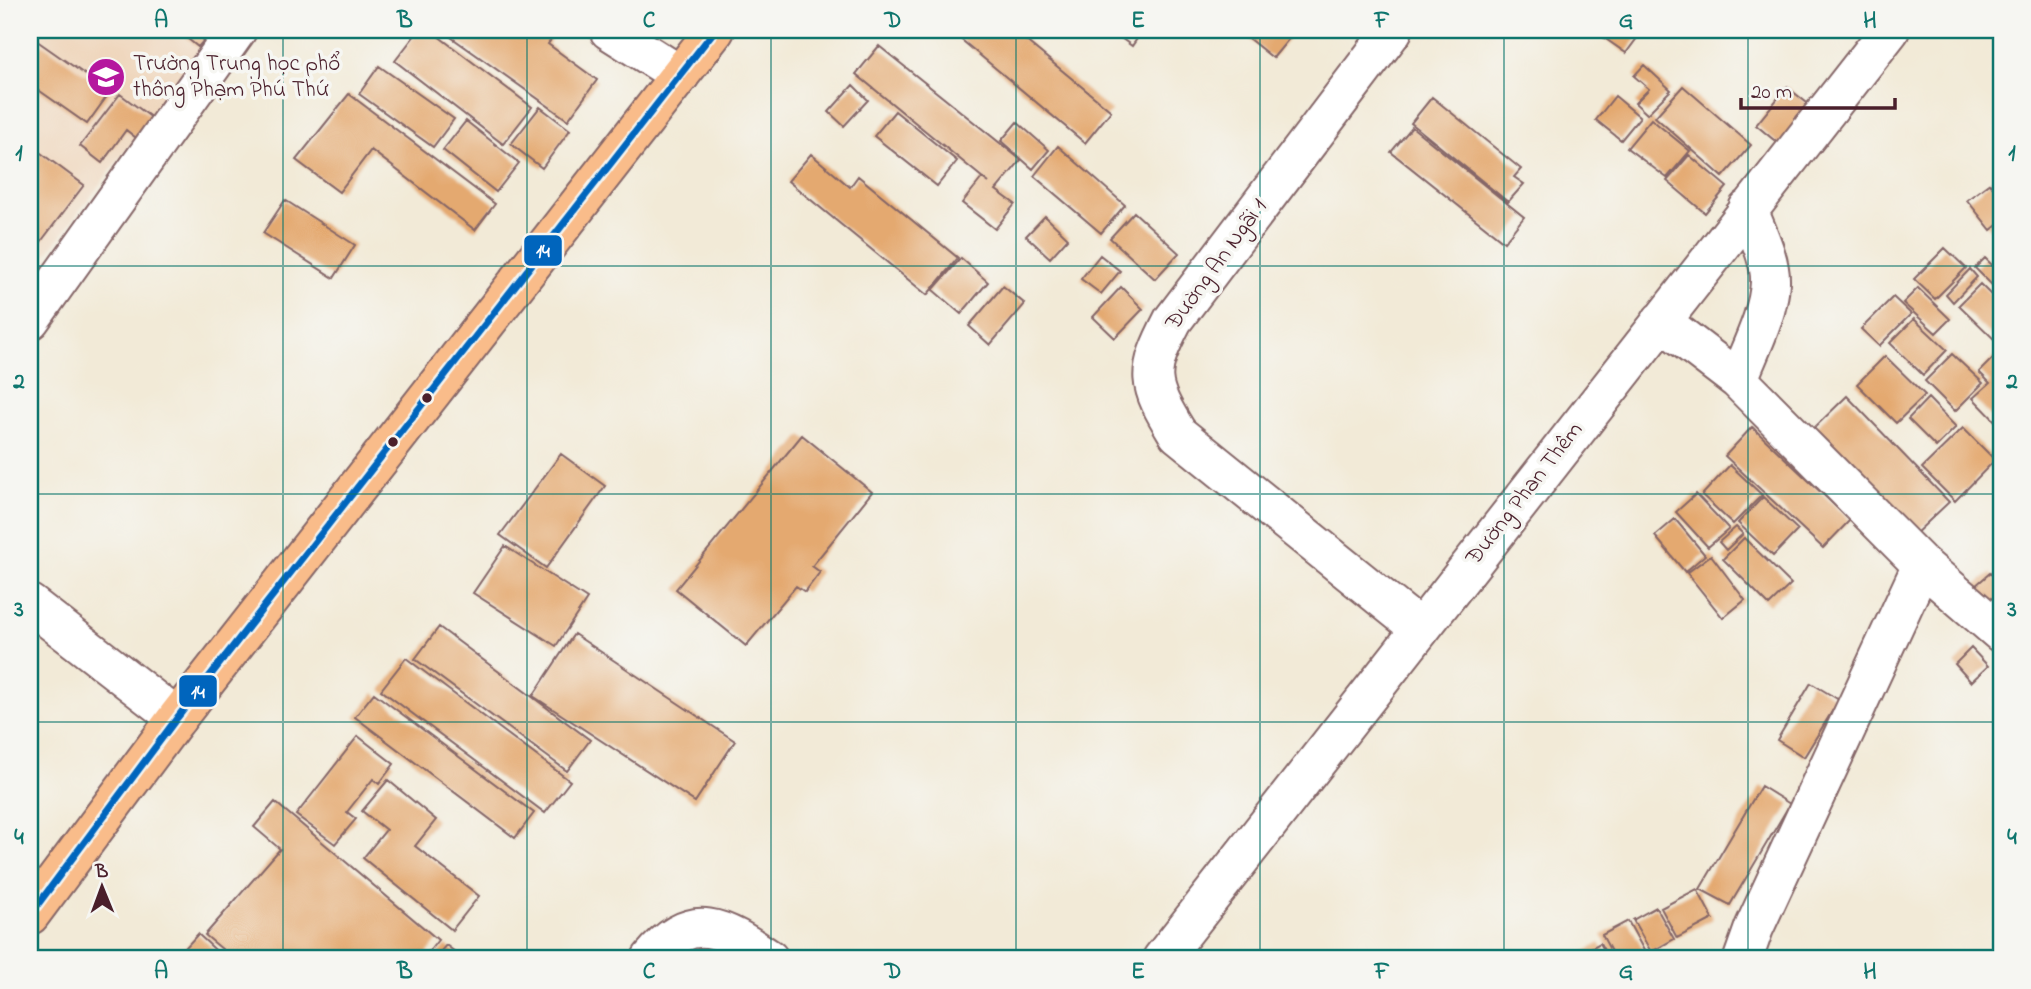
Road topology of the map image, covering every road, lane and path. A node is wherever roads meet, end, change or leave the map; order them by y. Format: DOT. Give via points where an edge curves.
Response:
graph roads {
  1 [pos="237,30"];
  2 [pos="609,30"];
  3 [pos="715,30"];
  4 [pos="1393,30"];
  5 [pos="1890,30"];
  6 [pos="680,75"];
  7 [pos="1748,209"];
  8 [pos="30,320"];
  9 [pos="1661,321"];
  10 [pos="1738,380"];
  11 [pos="1922,565"];
  12 [pos="30,604"];
  13 [pos="1419,628"];
  14 [pos="2001,633"];
  15 [pos="177,718"];
  16 [pos="30,915"];
  17 [pos="651,959"];
  18 [pos="769,959"];
  19 [pos="1162,959"];
  20 [pos="1743,959"];
  1 -- 8 [label="street"];
  2 -- 6 [label="street"];
  3 -- 6 [label="main road"];
  4 -- 13 [label="street, Đường An Ngãi 1" via="1173,320 1154,357 1155,396 1178,434"];
  5 -- 7 [label="street, Đường Phan Thêm"];
  6 -- 15 [label="main road"];
  7 -- 9 [label="street, Đường Phan Thêm"];
  7 -- 10 [label="street" via="1770,282"];
  9 -- 10 [label="street"];
  9 -- 13 [label="street, Đường Phan Thêm"];
  10 -- 11 [label="street"];
  11 -- 14 [label="street"];
  11 -- 20 [label="street"];
  12 -- 15 [label="street"];
  13 -- 19 [label="street, Đường Phan Thêm"];
  15 -- 16 [label="main road"];
  17 -- 18 [label="street" via="675,936 705,926 737,938"];
}
